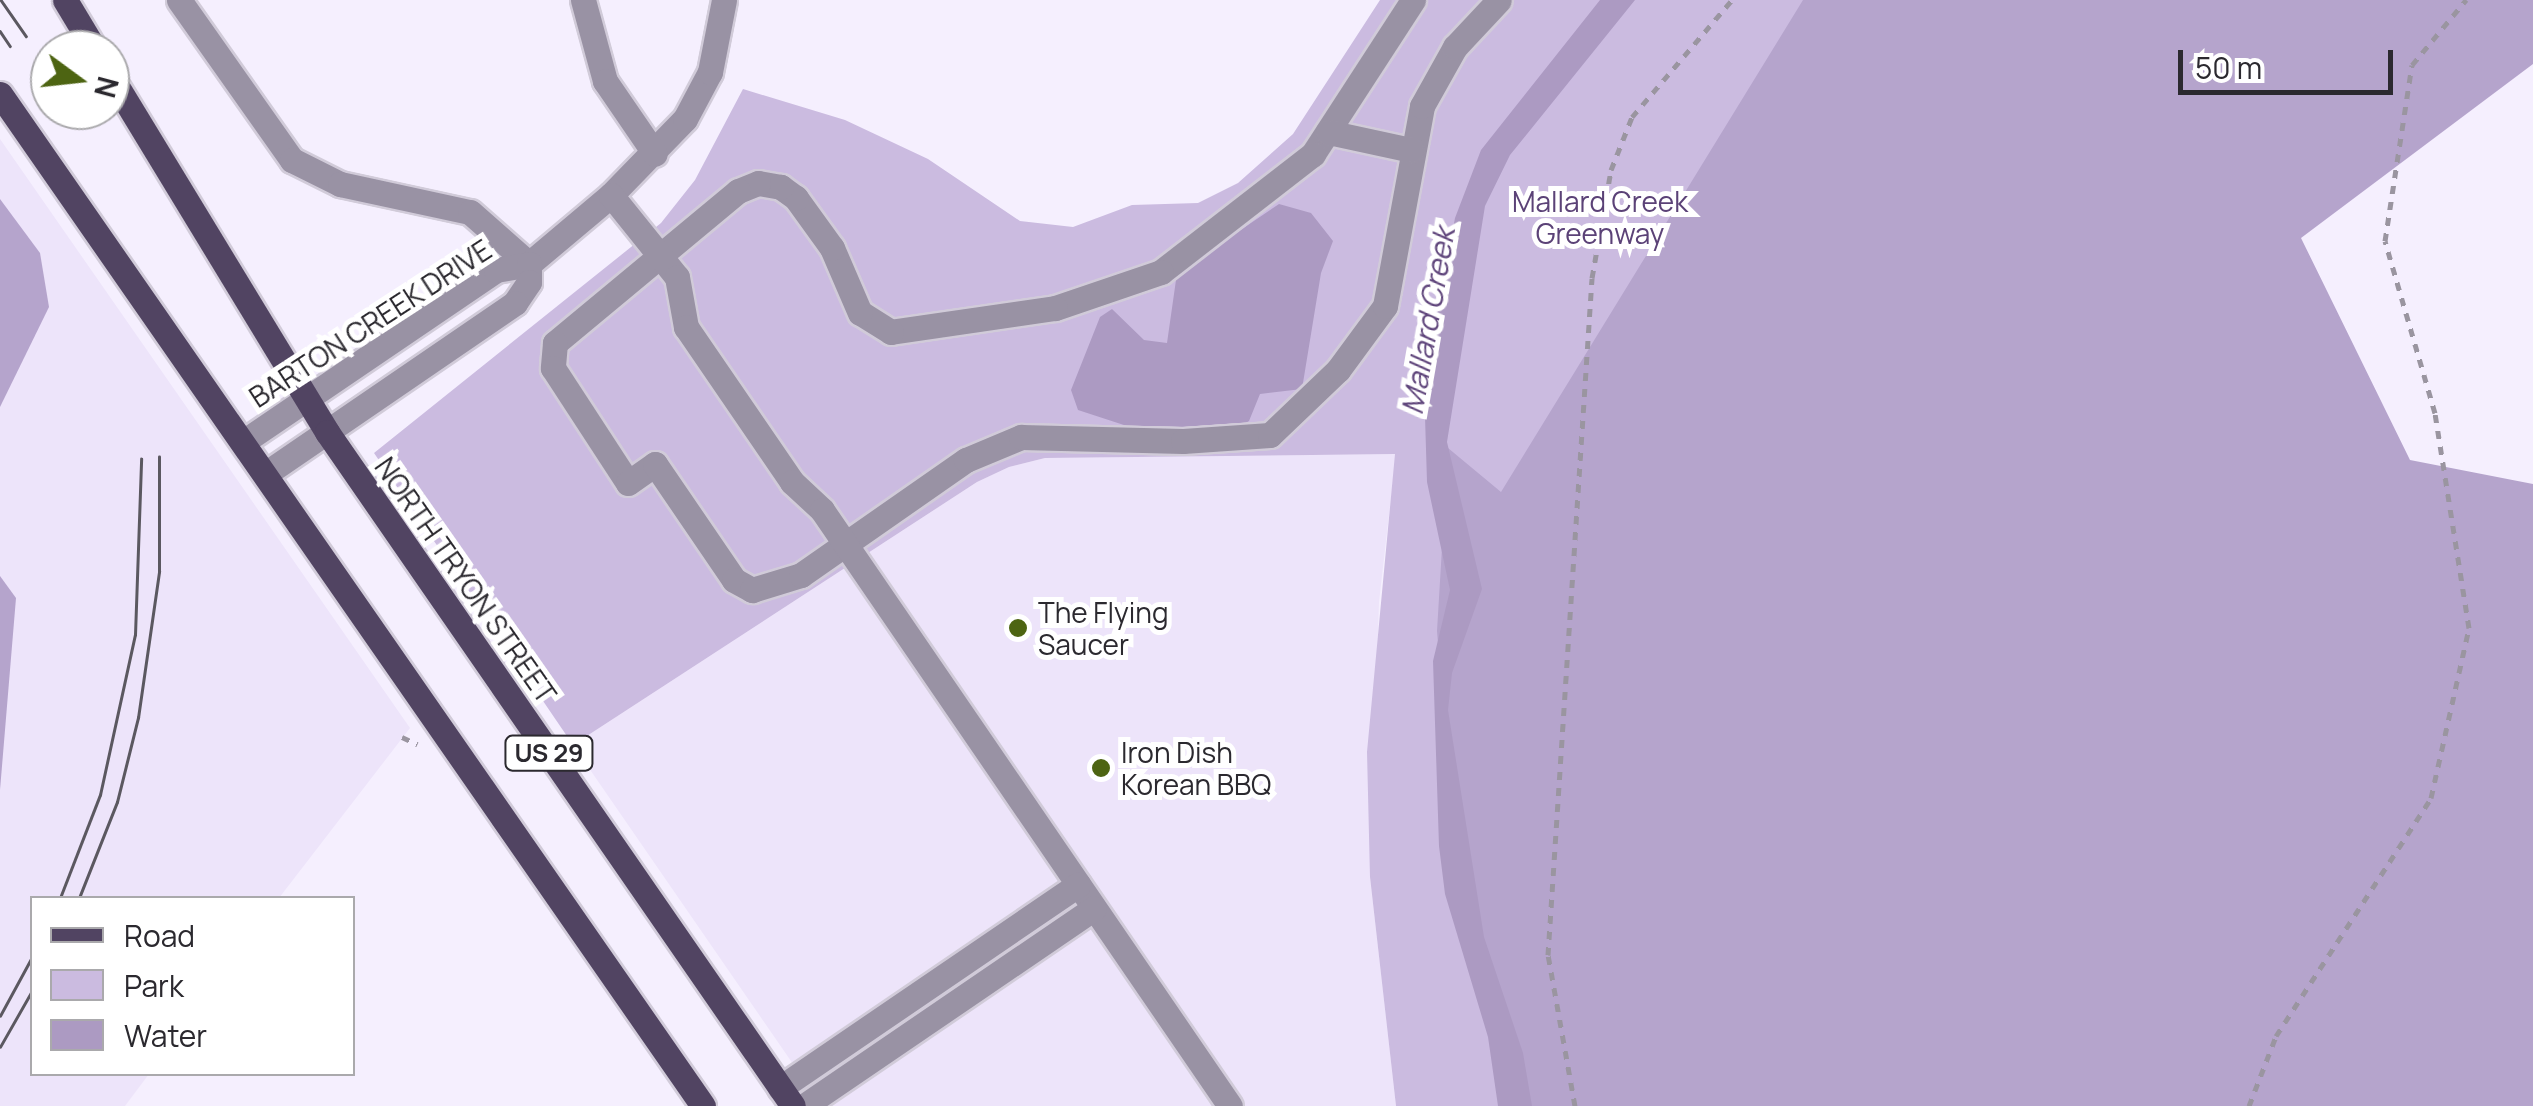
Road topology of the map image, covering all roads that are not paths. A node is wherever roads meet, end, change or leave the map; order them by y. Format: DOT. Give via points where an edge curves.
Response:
graph roads {
  1 [pos="65,0"];
  2 [pos="179,0"];
  3 [pos="583,0"];
  4 [pos="724,0"];
  5 [pos="1413,0"];
  6 [pos="1499,0"];
  7 [pos="83,30"];
  8 [pos="0,94"];
  9 [pos="130,108"];
  10 [pos="1328,132"];
  11 [pos="1412,150"];
  12 [pos="655,154"];
  13 [pos="611,195"];
  14 [pos="664,258"];
  15 [pos="529,264"];
  16 [pos="306,400"];
  17 [pos="327,432"];
  18 [pos="246,440"];
  19 [pos="268,472"];
  20 [pos="846,546"];
  21 [pos="1078,884"];
  22 [pos="1094,908"];
  23 [pos="787,1097"];
  24 [pos="703,1106"];
  25 [pos="804,1106"];
  26 [pos="1230,1106"];
  1 -- 7 [label="main road"];
  2 -- 15 [label="street" via="292,160 340,184 470,212"];
  3 -- 12 [label="street" via="606,82"];
  4 -- 12 [label="street, BARTON CREEK DRIVE" via="704,86"];
  5 -- 10 [label="street"];
  6 -- 11 [label="street" via="1434,80"];
  8 -- 18 [label="main road, US 29"];
  9 -- 16 [label="main road, NORTH TRYON STREET / US 29"];
  10 -- 11 [label="street"];
  10 -- 14 [label="street" via="1313,154 1161,272 1044,310 918,332 880,328 860,313 816,224 774,184 744,187"];
  11 -- 20 [label="street" via="1385,306 1338,370 1277,430 1245,440 1021,437 966,460"];
  12 -- 13 [label="street, BARTON CREEK DRIVE"];
  13 -- 14 [label="street"];
  13 -- 15 [label="street, BARTON CREEK DRIVE"];
  14 -- 20 [label="street" via="680,285 686,327 792,482"];
  14 -- 20 [label="street" via="555,343 551,362 557,375 628,482 655,464 743,588 776,587"];
  15 -- 16 [label="street, BARTON CREEK DRIVE" via="496,270"];
  15 -- 17 [label="street, BARTON CREEK DRIVE" via="529,282 515,303"];
  16 -- 17 [label="main road, NORTH TRYON STREET / US 29"];
  16 -- 18 [label="street, BARTON CREEK DRIVE"];
  17 -- 19 [label="street, BARTON CREEK DRIVE"];
  17 -- 23 [label="main road, NORTH TRYON STREET / US 29"];
  18 -- 19 [label="main road, US 29"];
  19 -- 24 [label="main road, US 29"];
  20 -- 21 [label="street"];
  21 -- 22 [label="street"];
  21 -- 23 [label="street"];
  22 -- 25 [label="street"];
  22 -- 26 [label="street"];
}
